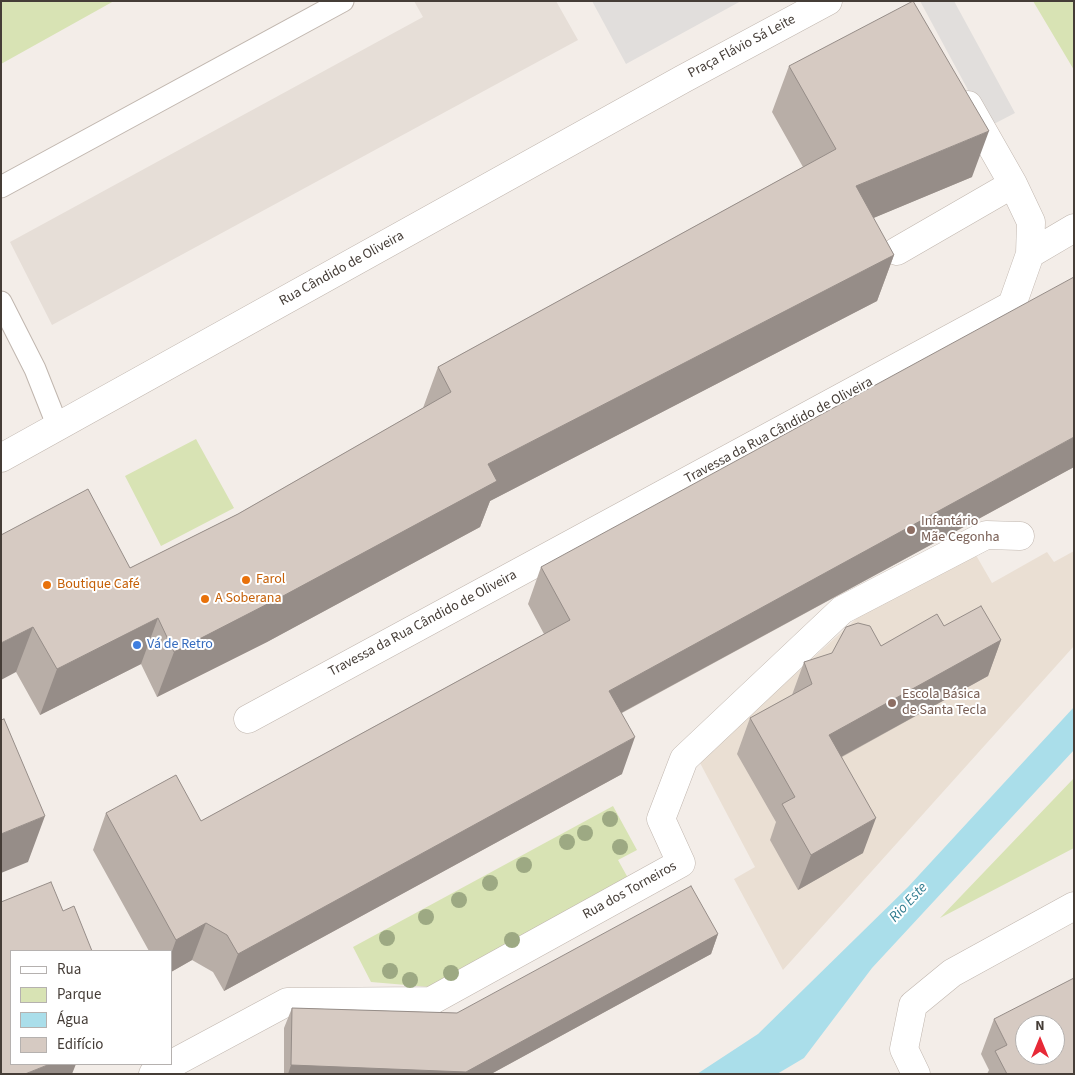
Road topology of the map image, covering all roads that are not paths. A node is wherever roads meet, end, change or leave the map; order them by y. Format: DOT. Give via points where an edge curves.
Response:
graph roads {
  1 [pos="343,1"];
  2 [pos="828,1"];
  3 [pos="683,79"];
  4 [pos="954,81"];
  5 [pos="1013,184"];
  6 [pos="1,187"];
  7 [pos="1074,228"];
  8 [pos="897,251"];
  9 [pos="1030,254"];
  10 [pos="1,302"];
  11 [pos="58,427"];
  12 [pos="1,458"];
  13 [pos="1020,536"];
  14 [pos="248,719"];
  15 [pos="1074,906"];
  16 [pos="172,1064"];
  17 [pos="170,1065"];
  18 [pos="153,1074"];
  19 [pos="916,1074"];
  1 -- 6 [label="lane"];
  2 -- 3 [label="street, Praça Flávio Sá Leite"];
  3 -- 11 [label="street, Rua Cândido de Oliveira"];
  4 -- 5 [label="street, Travessa da Rua Cândido de Oliveira"];
  5 -- 8 [label="street"];
  5 -- 9 [label="street, Travessa da Rua Cândido de Oliveira" via="1032,222"];
  7 -- 9 [label="street"];
  9 -- 14 [label="street, Travessa da Rua Cândido de Oliveira" via="1012,305"];
  10 -- 11 [label="lane"];
  11 -- 12 [label="street, Rua Cândido de Oliveira"];
  13 -- 16 [label="street, Rua dos Torneiros" via="986,535 842,610 684,759 661,819 682,862 431,1001 287,1002"];
  15 -- 19 [label="street" via="952,973 913,1005 904,1049"];
  17 -- 18 [label="street, Rua dos Torneiros"];
}
